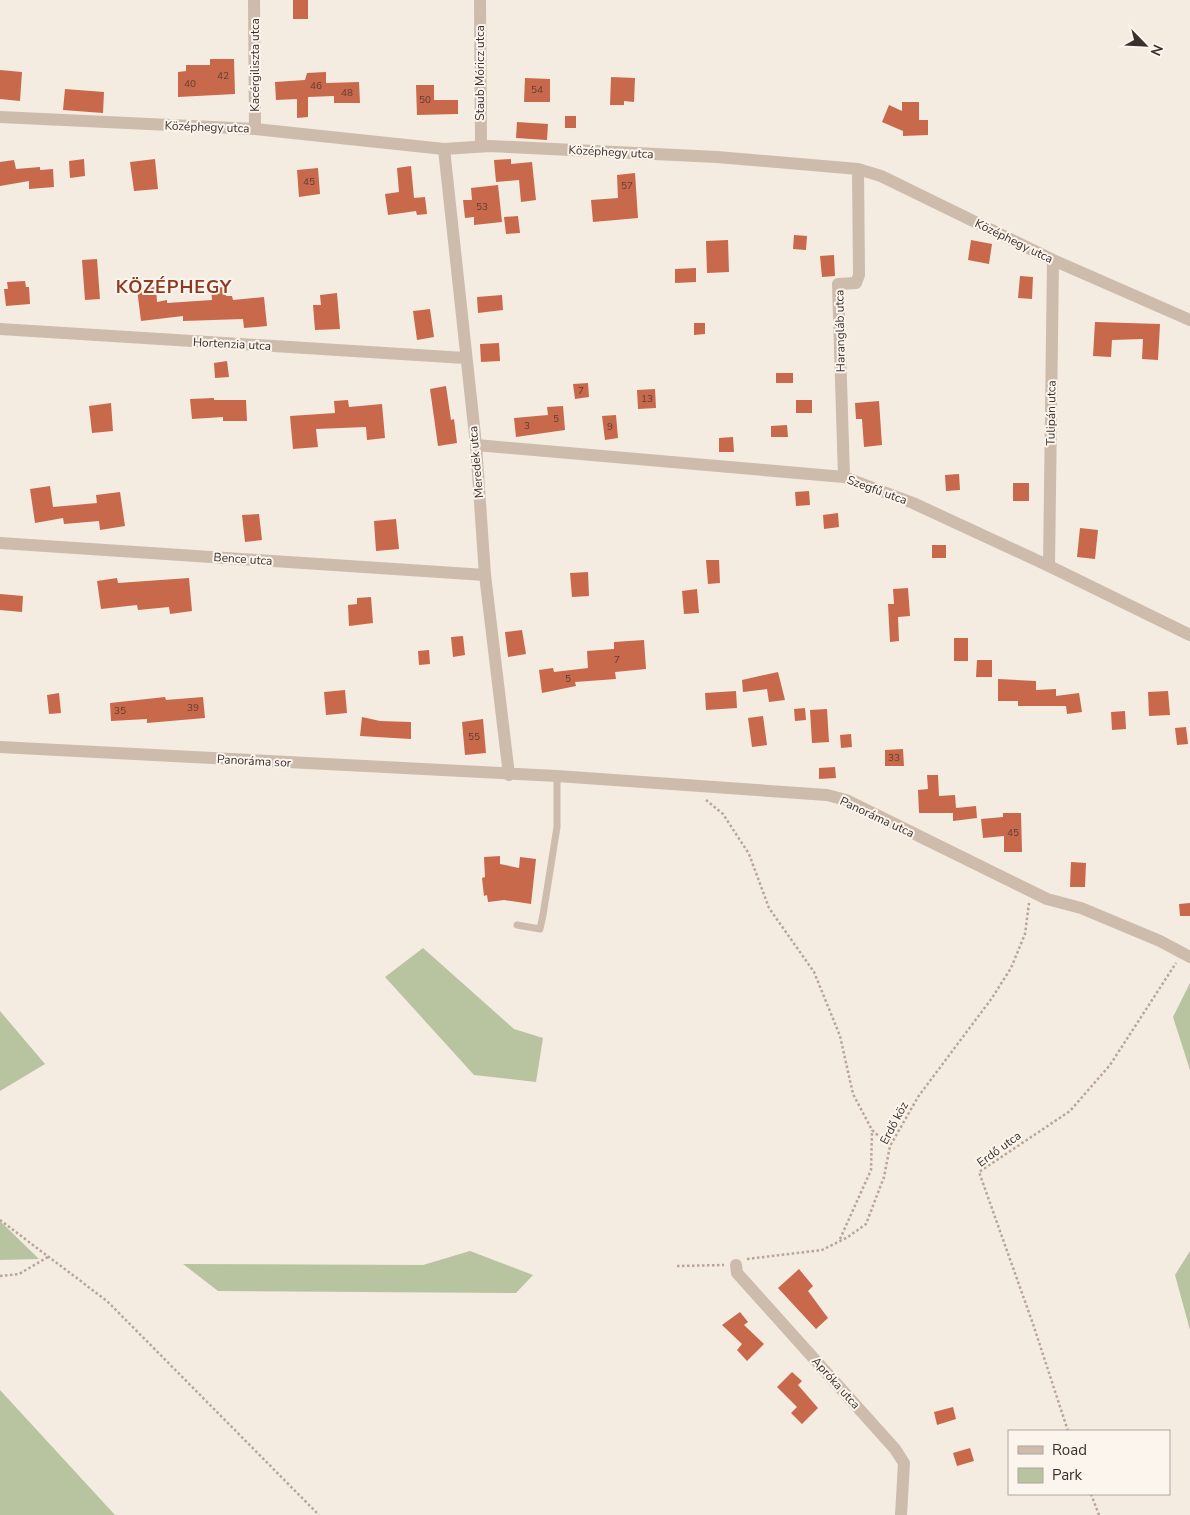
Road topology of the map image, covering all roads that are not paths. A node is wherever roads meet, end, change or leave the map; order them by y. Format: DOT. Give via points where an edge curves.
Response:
graph roads {
  1 [pos="254,0"];
  2 [pos="480,0"];
  3 [pos="0,117"];
  4 [pos="255,129"];
  5 [pos="481,146"];
  6 [pos="444,149"];
  7 [pos="858,169"];
  8 [pos="1053,260"];
  9 [pos="1190,320"];
  10 [pos="0,329"];
  11 [pos="465,358"];
  12 [pos="476,445"];
  13 [pos="844,477"];
  14 [pos="0,544"];
  15 [pos="1049,566"];
  16 [pos="485,575"];
  17 [pos="1190,635"];
  18 [pos="0,747"];
  19 [pos="509,775"];
  20 [pos="557,776"];
  21 [pos="517,925"];
  22 [pos="1186,955"];
  23 [pos="736,1265"];
  24 [pos="901,1515"];
  1 -- 4 [label="street, Kacérgiliszta utca"];
  2 -- 5 [label="street, Staub Móricz utca"];
  3 -- 4 [label="street, Középhegy utca"];
  4 -- 6 [label="street, Középhegy utca"];
  5 -- 6 [label="street, Középhegy utca"];
  5 -- 7 [label="street, Középhegy utca" via="717,157"];
  6 -- 11 [label="street, Meredek utca"];
  7 -- 8 [label="street, Középhegy utca" via="882,176"];
  7 -- 13 [label="street, Harangláb utca" via="859,276 856,283 838,284"];
  8 -- 9 [label="street, Középhegy utca"];
  8 -- 15 [label="street, Tulipán utca"];
  10 -- 11 [label="street, Hortenzia utca"];
  11 -- 12 [label="street, Meredek utca"];
  12 -- 13 [label="street, Szegfű utca"];
  12 -- 16 [label="street, Meredek utca"];
  13 -- 15 [label="street, Szegfű utca" via="913,503"];
  14 -- 16 [label="street, Bence utca"];
  15 -- 17 [label="street, Szegfű utca"];
  16 -- 19 [label="street, Meredek utca"];
  18 -- 19 [label="street, Panoráma sor"];
  19 -- 20 [label="street, Panoráma utca"];
  20 -- 21 [label="lane" via="557,826 540,929"];
  20 -- 22 [label="street, Panoráma utca" via="827,795 846,800 1030,892 1081,908"];
  23 -- 24 [label="street, Apróka utca" via="738,1273 904,1462"];
}
